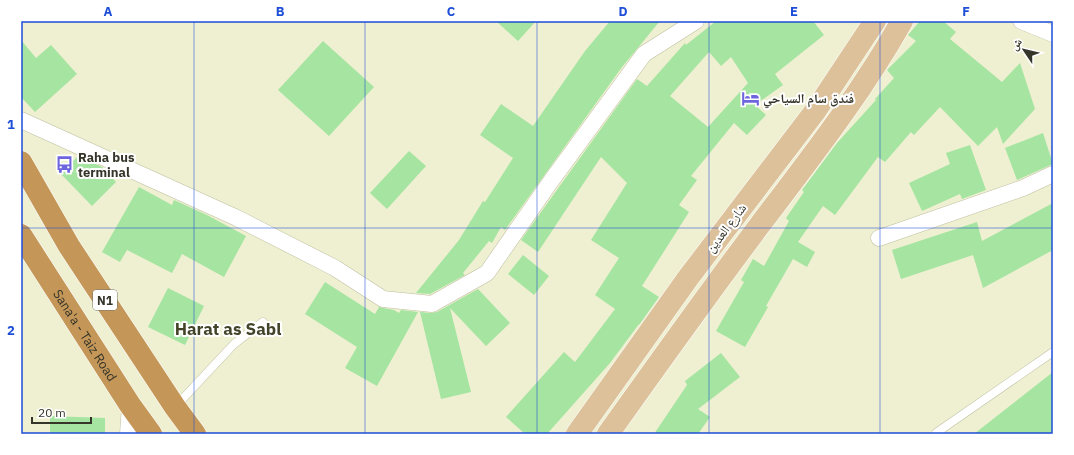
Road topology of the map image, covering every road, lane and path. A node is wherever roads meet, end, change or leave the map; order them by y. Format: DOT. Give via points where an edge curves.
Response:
graph roads {
  1 [pos="696,21"];
  2 [pos="875,21"];
  3 [pos="902,21"];
  4 [pos="1021,21"];
  5 [pos="1050,29"];
  6 [pos="21,120"];
  7 [pos="21,162"];
  8 [pos="1053,174"];
  9 [pos="21,235"];
  10 [pos="879,238"];
  11 [pos="263,322"];
  12 [pos="1053,352"];
  13 [pos="130,405"];
  14 [pos="175,407"];
  15 [pos="936,433"];
  16 [pos="128,434"];
  17 [pos="151,434"];
  18 [pos="195,434"];
  19 [pos="577,434"];
  20 [pos="608,434"];
  1 -- 6 [label="street" via="644,54 551,181 488,273 432,304 383,299 335,268 237,218"];
  2 -- 19 [label="main road, شارع العدين" via="816,110 688,278"];
  3 -- 20 [label="main road, شارع العدين" via="838,120 708,294"];
  4 -- 5 [label="street"];
  7 -- 14 [label="highway, N1" via="69,246"];
  8 -- 10 [label="street" via="1023,188"];
  9 -- 13 [label="highway, Sana'a - Taiz Road"];
  11 -- 14 [label="lane" via="234,344"];
  12 -- 15 [label="lane"];
  13 -- 16 [label="street"];
  13 -- 17 [label="highway, Sana'a - Taiz Road"];
  14 -- 18 [label="highway, N1"];
}
